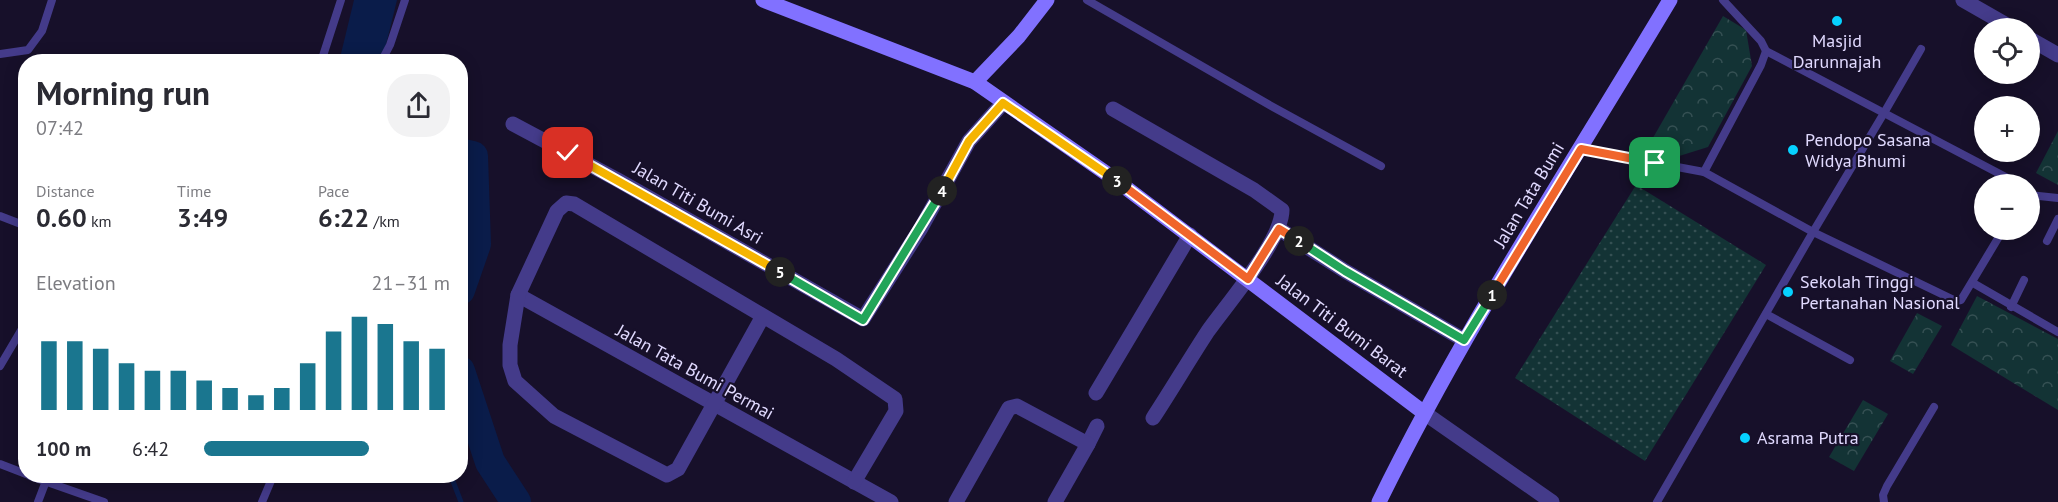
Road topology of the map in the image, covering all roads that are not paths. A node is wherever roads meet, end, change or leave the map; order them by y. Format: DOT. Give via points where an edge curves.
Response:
graph roads {
  1 [pos="52,0"];
  2 [pos="341,0"];
  3 [pos="405,0"];
  4 [pos="763,0"];
  5 [pos="1047,0"];
  6 [pos="1087,0"];
  7 [pos="1670,0"];
  8 [pos="1723,0"];
  9 [pos="1962,0"];
  10 [pos="1994,18"];
  11 [pos="2040,45"];
  12 [pos="1921,49"];
  13 [pos="1766,51"];
  14 [pos="0,54"];
  15 [pos="324,54"];
  16 [pos="385,54"];
  17 [pos="2058,55"];
  18 [pos="975,82"];
  19 [pos="1003,103"];
  20 [pos="1113,109"];
  21 [pos="1884,113"];
  22 [pos="513,124"];
  23 [pos="1581,149"];
  24 [pos="1381,166"];
  25 [pos="1704,172"];
  26 [pos="2000,174"];
  27 [pos="2040,196"];
  28 [pos="2058,198"];
  29 [pos="0,216"];
  30 [pos="2058,219"];
  31 [pos="18,223"];
  32 [pos="1279,229"];
  33 [pos="1813,232"];
  34 [pos="1190,235"];
  35 [pos="1997,240"];
  36 [pos="2047,242"];
  37 [pos="1248,279"];
  38 [pos="2024,280"];
  39 [pos="1973,283"];
  40 [pos="518,295"];
  41 [pos="2011,307"];
  42 [pos="1766,314"];
  43 [pos="763,316"];
  44 [pos="2058,332"];
  45 [pos="18,336"];
  46 [pos="1464,340"];
  47 [pos="1850,360"];
  48 [pos="0,366"];
  49 [pos="1096,393"];
  50 [pos="714,404"];
  51 [pos="1934,406"];
  52 [pos="1423,412"];
  53 [pos="1153,418"];
  54 [pos="1097,426"];
  55 [pos="1088,444"];
  56 [pos="0,464"];
  57 [pos="18,471"];
  58 [pos="854,482"];
  59 [pos="45,483"];
  60 [pos="52,483"];
  61 [pos="270,483"];
  62 [pos="38,502"];
  63 [pos="104,502"];
  64 [pos="262,502"];
  65 [pos="891,502"];
  66 [pos="956,502"];
  67 [pos="1055,502"];
  68 [pos="1379,502"];
  69 [pos="1552,502"];
  70 [pos="1657,502"];
  71 [pos="1884,502"];
  1 -- 14 [label="lane" via="42,31 28,50"];
  2 -- 15 [label="lane"];
  3 -- 16 [label="lane"];
  4 -- 18 [label="street, Jalan Titi Bumi Barat"];
  5 -- 18 [label="street"];
  6 -- 24 [label="lane"];
  7 -- 23 [label="street, Jalan Tata Bumi"];
  8 -- 13 [label="lane"];
  9 -- 10 [label="street"];
  11 -- 17 [label="street"];
  12 -- 21 [label="lane"];
  13 -- 21 [label="lane"];
  13 -- 25 [label="lane"];
  18 -- 19 [label="street, Jalan Titi Bumi Barat"];
  19 -- 22 [label="street, Jalan Titi Bumi Asri" via="969,141 921,228 863,320"];
  19 -- 34 [label="street, Jalan Titi Bumi Barat"];
  20 -- 32 [label="street" via="1277,204 1282,210"];
  21 -- 26 [label="lane"];
  21 -- 33 [label="lane"];
  23 -- 25 [label="lane"];
  23 -- 46 [label="street, Jalan Tata Bumi"];
  25 -- 33 [label="lane"];
  27 -- 28 [label="lane"];
  29 -- 31 [label="lane"];
  30 -- 36 [label="lane"];
  32 -- 37 [label="street"];
  32 -- 46 [label="street"];
  33 -- 39 [label="lane" via="1956,301"];
  33 -- 42 [label="lane"];
  34 -- 37 [label="street, Jalan Titi Bumi Barat"];
  34 -- 49 [label="street"];
  35 -- 39 [label="lane"];
  37 -- 52 [label="street, Jalan Titi Bumi Barat"];
  37 -- 53 [label="street" via="1209,330"];
  38 -- 41 [label="lane"];
  39 -- 41 [label="lane"];
  40 -- 43 [label="street" via="557,212 566,203 574,204"];
  40 -- 50 [label="street, Jalan Tata Bumi Permai"];
  40 -- 50 [label="street" via="510,365 515,381 554,416 668,475 678,469"];
  41 -- 44 [label="lane"];
  42 -- 47 [label="lane"];
  42 -- 70 [label="lane"];
  43 -- 50 [label="street"];
  43 -- 58 [label="street" via="895,399 896,411"];
  45 -- 48 [label="lane"];
  46 -- 52 [label="street, Jalan Tata Bumi"];
  50 -- 58 [label="street, Jalan Tata Bumi Permai"];
  51 -- 71 [label="lane" via="1887,486"];
  52 -- 68 [label="street, Jalan Tata Bumi"];
  52 -- 69 [label="street"];
  54 -- 55 [label="street"];
  55 -- 66 [label="street" via="1017,405 1012,406"];
  55 -- 67 [label="street"];
  56 -- 57 [label="lane"];
  58 -- 65 [label="street, Jalan Tata Bumi Permai"];
  59 -- 62 [label="lane"];
  60 -- 63 [label="lane"];
  61 -- 64 [label="lane"];
}
